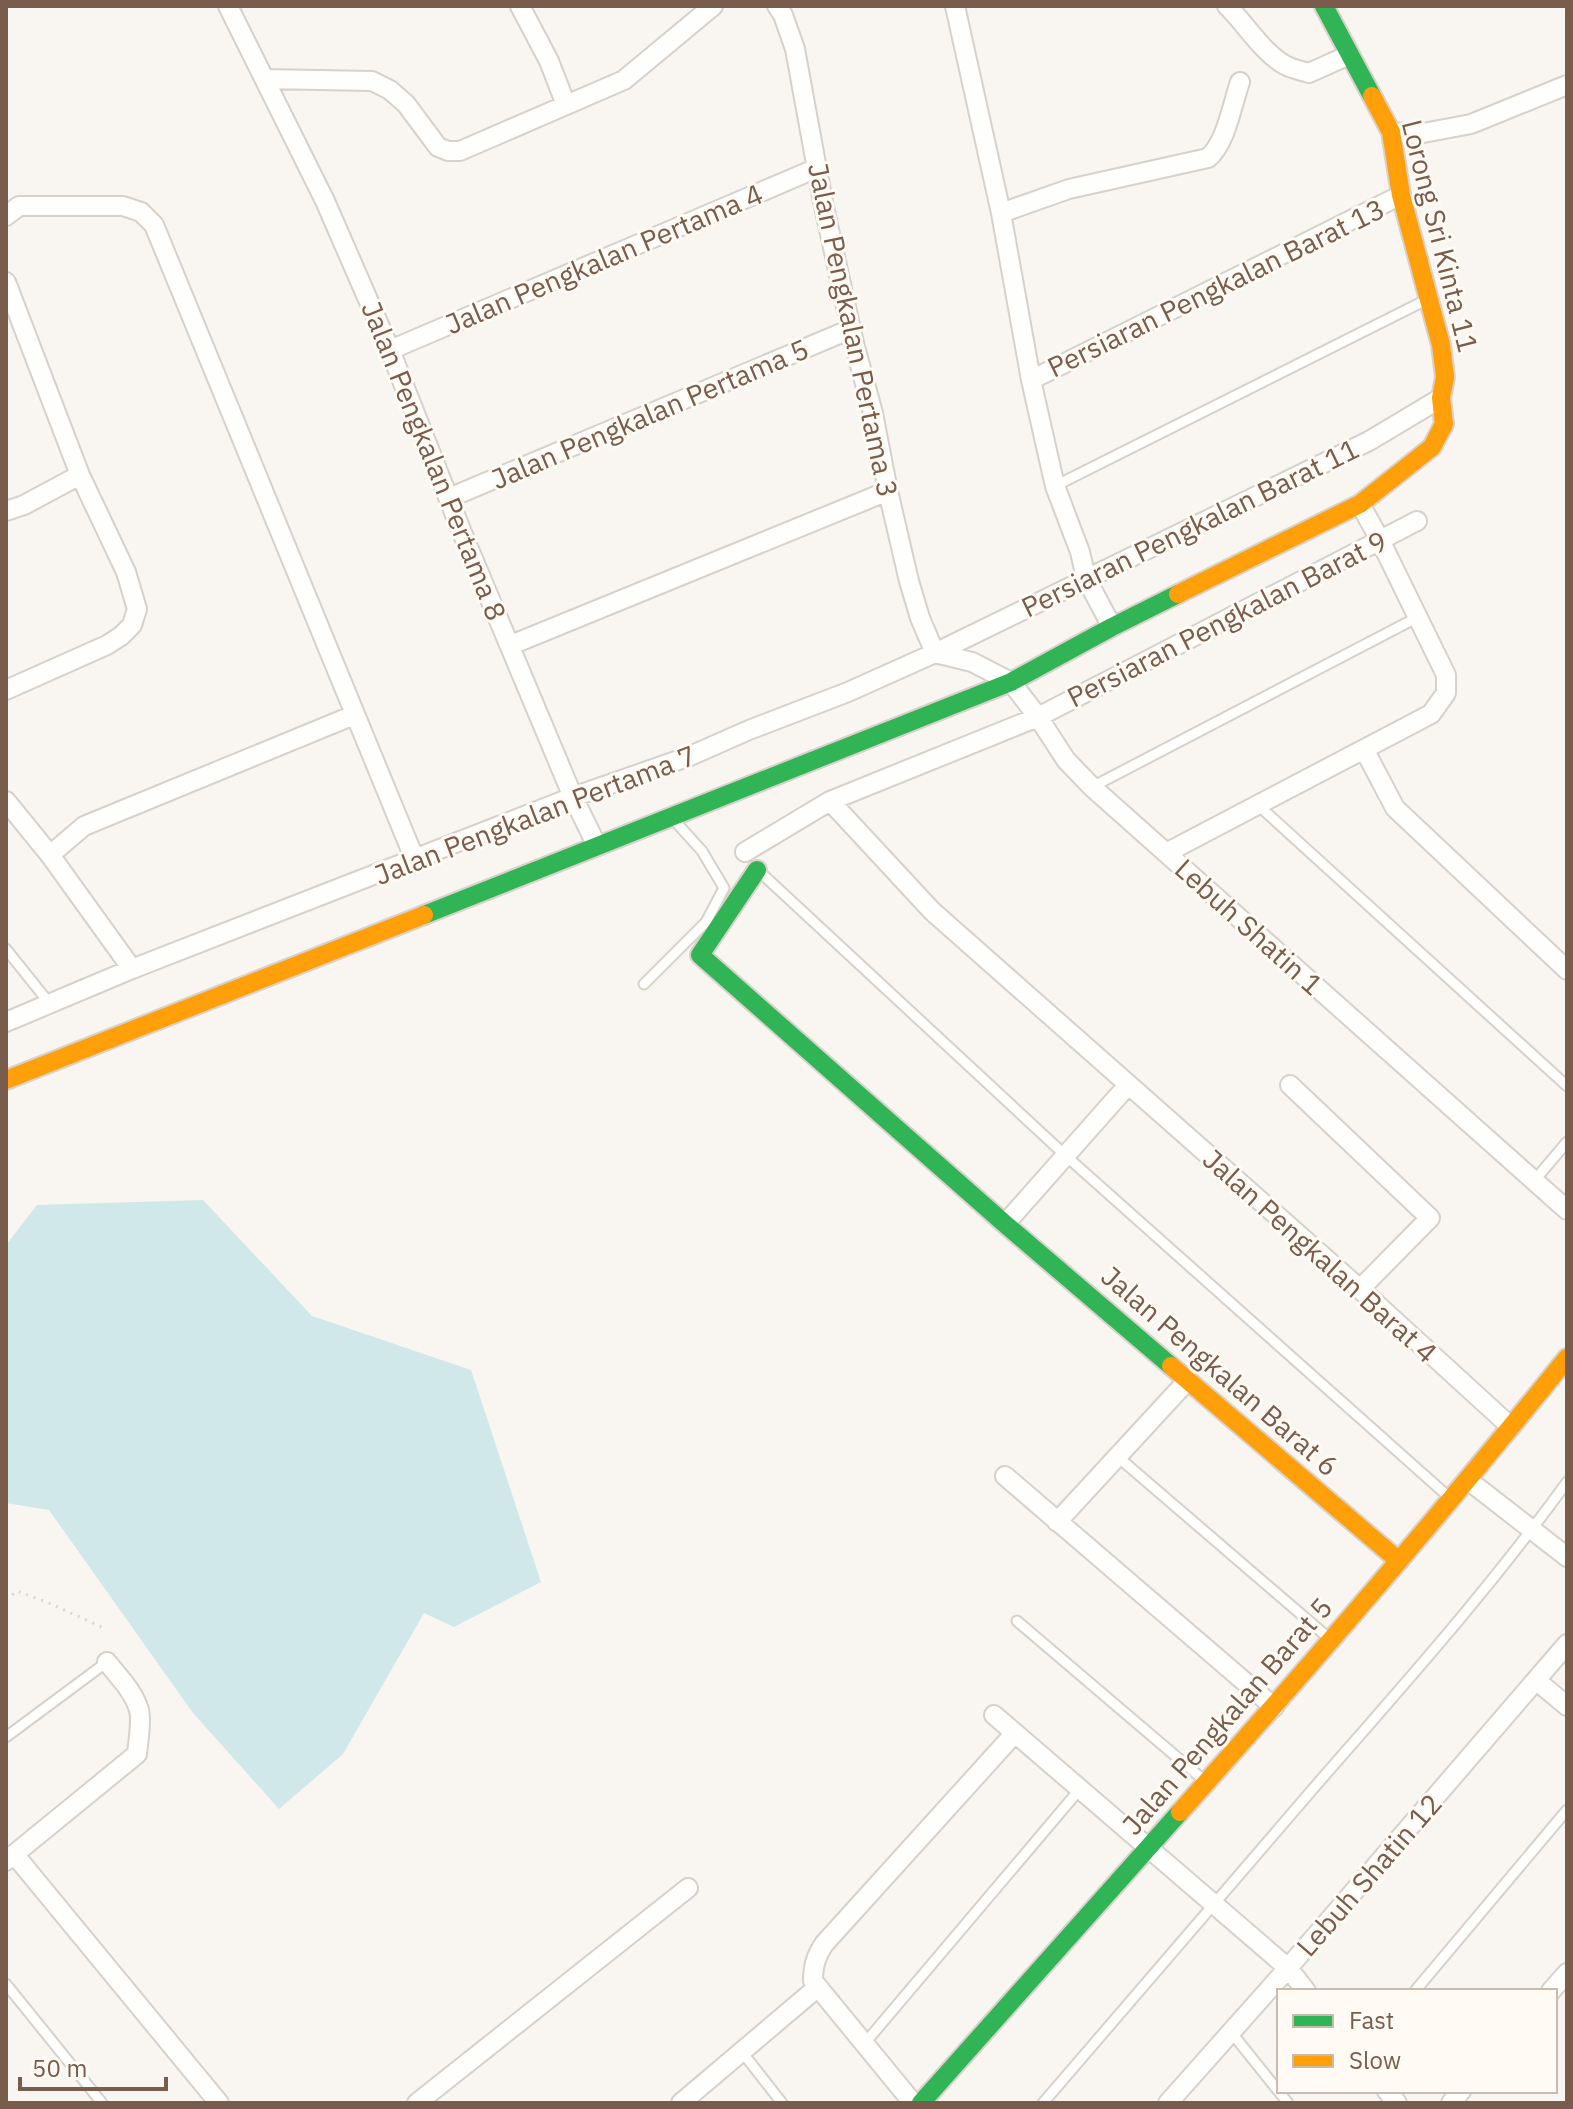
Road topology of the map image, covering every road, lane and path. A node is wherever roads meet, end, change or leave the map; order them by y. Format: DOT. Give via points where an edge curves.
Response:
graph roads {
  1 [pos="228,6"];
  2 [pos="520,6"];
  3 [pos="713,6"];
  4 [pos="777,6"];
  5 [pos="955,6"];
  6 [pos="1227,6"];
  7 [pos="1324,6"];
  8 [pos="1349,55"];
  9 [pos="265,79"];
  10 [pos="1240,82"];
  11 [pos="1567,85"];
  12 [pos="566,105"];
  13 [pos="1391,132"];
  14 [pos="817,168"];
  15 [pos="1401,195"];
  16 [pos="1001,213"];
  17 [pos="6,216"];
  18 [pos="6,282"];
  19 [pos="1429,298"];
  20 [pos="851,329"];
  21 [pos="390,350"];
  22 [pos="1031,380"];
  23 [pos="1441,398"];
  24 [pos="80,475"];
  25 [pos="1055,486"];
  26 [pos="888,491"];
  27 [pos="449,498"];
  28 [pos="1360,504"];
  29 [pos="6,511"];
  30 [pos="1417,521"];
  31 [pos="1380,540"];
  32 [pos="1086,578"];
  33 [pos="1418,617"];
  34 [pos="1112,627"];
  35 [pos="511,645"];
  36 [pos="935,653"];
  37 [pos="1011,682"];
  38 [pos="6,690"];
  39 [pos="354,715"];
  40 [pos="1038,717"];
  41 [pos="1364,749"];
  42 [pos="1092,787"];
  43 [pos="573,797"];
  44 [pos="6,801"];
  45 [pos="830,801"];
  46 [pos="1258,805"];
  47 [pos="670,817"];
  48 [pos="597,846"];
  49 [pos="745,852"];
  50 [pos="1166,853"];
  51 [pos="50,855"];
  52 [pos="415,860"];
  53 [pos="757,870"];
  54 [pos="6,949"];
  55 [pos="132,969"];
  56 [pos="1567,970"];
  57 [pos="644,984"];
  58 [pos="50,1004"];
  59 [pos="6,1022"];
  60 [pos="6,1080"];
  61 [pos="1128,1085"];
  62 [pos="1290,1085"];
  63 [pos="1567,1086"];
  64 [pos="1567,1142"];
  65 [pos="1066,1156"];
  66 [pos="1534,1181"];
  67 [pos="1567,1210"];
  68 [pos="1005,1224"];
  69 [pos="1360,1289"];
  70 [pos="1567,1358"];
  71 [pos="1188,1380"];
  72 [pos="1511,1427"];
  73 [pos="1118,1457"];
  74 [pos="1005,1476"];
  75 [pos="1468,1480"];
  76 [pos="1567,1482"];
  77 [pos="1452,1500"];
  78 [pos="1057,1522"];
  79 [pos="1532,1530"];
  80 [pos="1567,1557"];
  81 [pos="1399,1561"];
  82 [pos="6,1600"];
  83 [pos="1017,1621"];
  84 [pos="106,1629"];
  85 [pos="1331,1640"];
  86 [pos="1567,1644"];
  87 [pos="107,1662"];
  88 [pos="1537,1681"];
  89 [pos="1567,1706"];
  90 [pos="1274,1707"];
  91 [pos="994,1715"];
  92 [pos="1015,1733"];
  93 [pos="6,1737"];
  94 [pos="1207,1783"];
  95 [pos="1080,1789"];
  96 [pos="1567,1810"];
  97 [pos="1149,1848"];
  98 [pos="10,1857"];
  99 [pos="688,1888"];
  100 [pos="1213,1904"];
  101 [pos="1288,1968"];
  102 [pos="1567,1973"];
  103 [pos="6,1984"];
  104 [pos="816,1984"];
  105 [pos="1304,1989"];
  106 [pos="1417,1989"];
  107 [pos="1553,1989"];
  108 [pos="1231,2032"];
  109 [pos="865,2043"];
  110 [pos="742,2052"];
  111 [pos="1277,2089"];
  112 [pos="102,2103"];
  113 [pos="219,2103"];
  114 [pos="417,2103"];
  115 [pos="681,2103"];
  116 [pos="782,2103"];
  117 [pos="913,2103"];
  118 [pos="921,2103"];
  119 [pos="1043,2103"];
  120 [pos="1169,2103"];
  1 -- 9 [label="street, Jalan Pengkalan Pertama 8"];
  2 -- 12 [label="street"];
  3 -- 12 [label="street" via="624,80"];
  4 -- 14 [label="street, Jalan Pengkalan Pertama 3" via="795,49"];
  5 -- 16 [label="street"];
  6 -- 8 [label="street" via="1286,66 1309,73"];
  7 -- 8 [label="street, Lorong Sri Kinta 11"];
  8 -- 13 [label="street, Lorong Sri Kinta 11"];
  9 -- 12 [label="street" via="372,81 406,104 429,137 448,151 460,151"];
  9 -- 21 [label="street, Jalan Pengkalan Pertama 8"];
  10 -- 16 [label="street" via="1224,133 1208,158 1069,189"];
  11 -- 13 [label="street" via="1471,124 1418,134"];
  13 -- 15 [label="street, Lorong Sri Kinta 11"];
  14 -- 20 [label="street, Jalan Pengkalan Pertama 3"];
  14 -- 21 [label="street, Jalan Pengkalan Pertama 4"];
  15 -- 19 [label="street, Lorong Sri Kinta 11"];
  15 -- 22 [label="street, Persiaran Pengkalan Barat 13"];
  16 -- 22 [label="street"];
  17 -- 39 [label="street" via="19,206 123,206 141,212 154,225"];
  18 -- 24 [label="street"];
  19 -- 23 [label="street, Lorong Sri Kinta 11" via="1445,377"];
  19 -- 25 [label="lane"];
  20 -- 26 [label="street, Jalan Pengkalan Pertama 3"];
  20 -- 27 [label="street, Jalan Pengkalan Pertama 5"];
  21 -- 27 [label="street, Jalan Pengkalan Pertama 8"];
  22 -- 25 [label="street"];
  23 -- 28 [label="street, Lorong Sri Kinta 11" via="1444,424 1432,447"];
  23 -- 32 [label="street, Persiaran Pengkalan Barat 11" via="1369,441"];
  24 -- 29 [label="street"];
  24 -- 38 [label="street" via="126,572 137,609 132,625 107,645"];
  25 -- 32 [label="street"];
  26 -- 35 [label="street"];
  26 -- 36 [label="street, Jalan Pengkalan Pertama 3" via="920,618"];
  27 -- 35 [label="street, Jalan Pengkalan Pertama 8"];
  28 -- 31 [label="street"];
  28 -- 34 [label="street, Lorong Sri Kinta 11"];
  30 -- 31 [label="street, Persiaran Pengkalan Barat 9"];
  31 -- 33 [label="street"];
  31 -- 40 [label="street, Persiaran Pengkalan Barat 9"];
  32 -- 34 [label="street"];
  32 -- 36 [label="street, Persiaran Pengkalan Barat 11"];
  33 -- 41 [label="street" via="1446,675 1446,693 1431,714"];
  33 -- 42 [label="lane"];
  34 -- 37 [label="street, Lorong Sri Kinta 11"];
  35 -- 43 [label="street, Jalan Pengkalan Pertama 8"];
  36 -- 37 [label="street, Lebuh Shatin 1" via="972,662"];
  36 -- 43 [label="street, Jalan Pengkalan Pertama 7" via="690,756"];
  37 -- 40 [label="street, Lebuh Shatin 1"];
  37 -- 47 [label="street, Lorong Sri Kinta 11"];
  39 -- 51 [label="street" via="84,826"];
  39 -- 52 [label="street"];
  40 -- 42 [label="street, Lebuh Shatin 1" via="1066,760"];
  40 -- 45 [label="street, Persiaran Pengkalan Barat 9"];
  41 -- 46 [label="street"];
  41 -- 56 [label="street" via="1395,808"];
  42 -- 50 [label="street, Lebuh Shatin 1"];
  43 -- 48 [label="street, Jalan Pengkalan Pertama 8"];
  43 -- 52 [label="street, Jalan Pengkalan Pertama 7"];
  44 -- 51 [label="street"];
  45 -- 49 [label="street, Persiaran Pengkalan Barat 9"];
  45 -- 61 [label="street, Jalan Pengkalan Barat 4" via="932,911"];
  46 -- 50 [label="street"];
  46 -- 63 [label="lane"];
  47 -- 48 [label="street, Lorong Sri Kinta 11"];
  47 -- 57 [label="lane" via="702,851 724,888 706,922"];
  48 -- 60 [label="street, Lorong Sri Kinta 11"];
  49 -- 53 [label="lane"];
  50 -- 66 [label="street, Lebuh Shatin 1"];
  51 -- 55 [label="street"];
  52 -- 55 [label="street, Jalan Pengkalan Pertama 7"];
  53 -- 65 [label="lane"];
  53 -- 68 [label="street, Jalan Pengkalan Barat 6" via="700,955"];
  54 -- 58 [label="lane"];
  55 -- 58 [label="street, Jalan Pengkalan Pertama 7"];
  58 -- 59 [label="street, Jalan Pengkalan Pertama 7"];
  61 -- 65 [label="street"];
  61 -- 69 [label="street, Jalan Pengkalan Barat 4"];
  62 -- 69 [label="street" via="1430,1218"];
  64 -- 66 [label="lane"];
  65 -- 68 [label="street"];
  65 -- 77 [label="lane"];
  66 -- 67 [label="street, Lebuh Shatin 1"];
  68 -- 71 [label="street, Jalan Pengkalan Barat 6"];
  69 -- 72 [label="street, Jalan Pengkalan Barat 4"];
  70 -- 72 [label="street, Jalan Pengkalan Barat 5"];
  71 -- 73 [label="street"];
  71 -- 81 [label="street, Jalan Pengkalan Barat 6"];
  72 -- 75 [label="street, Jalan Pengkalan Barat 5"];
  73 -- 78 [label="street"];
  73 -- 85 [label="lane"];
  74 -- 78 [label="street"];
  75 -- 77 [label="street, Jalan Pengkalan Barat 5"];
  75 -- 79 [label="street"];
  76 -- 79 [label="lane"];
  77 -- 81 [label="street, Jalan Pengkalan Barat 5"];
  78 -- 90 [label="street"];
  79 -- 80 [label="street"];
  79 -- 100 [label="lane"];
  81 -- 85 [label="street, Jalan Pengkalan Barat 5"];
  82 -- 84 [label="path" via="17,1591"];
  83 -- 94 [label="lane"];
  85 -- 90 [label="street, Jalan Pengkalan Barat 5"];
  86 -- 88 [label="street, Lebuh Shatin 12"];
  87 -- 93 [label="lane"];
  87 -- 98 [label="street" via="138,1708 137,1754"];
  88 -- 89 [label="street"];
  88 -- 101 [label="street, Lebuh Shatin 12"];
  90 -- 94 [label="street, Jalan Pengkalan Barat 5"];
  91 -- 92 [label="street"];
  92 -- 95 [label="street"];
  92 -- 104 [label="street" via="824,1944 813,1967"];
  94 -- 97 [label="street, Jalan Pengkalan Barat 5"];
  95 -- 97 [label="street"];
  95 -- 109 [label="lane"];
  96 -- 106 [label="lane"];
  97 -- 100 [label="street"];
  97 -- 118 [label="street, Jalan Pengkalan Barat 5"];
  98 -- 113 [label="street"];
  99 -- 114 [label="street"];
  100 -- 101 [label="street"];
  100 -- 119 [label="lane"];
  101 -- 105 [label="street"];
  101 -- 108 [label="street, Lebuh Shatin 12"];
  102 -- 107 [label="street"];
  103 -- 112 [label="lane"];
  104 -- 109 [label="street"];
  104 -- 110 [label="street"];
  108 -- 111 [label="lane"];
  108 -- 120 [label="street, Lebuh Shatin 12"];
  109 -- 117 [label="street"];
  110 -- 115 [label="street"];
  110 -- 116 [label="lane"];
}
